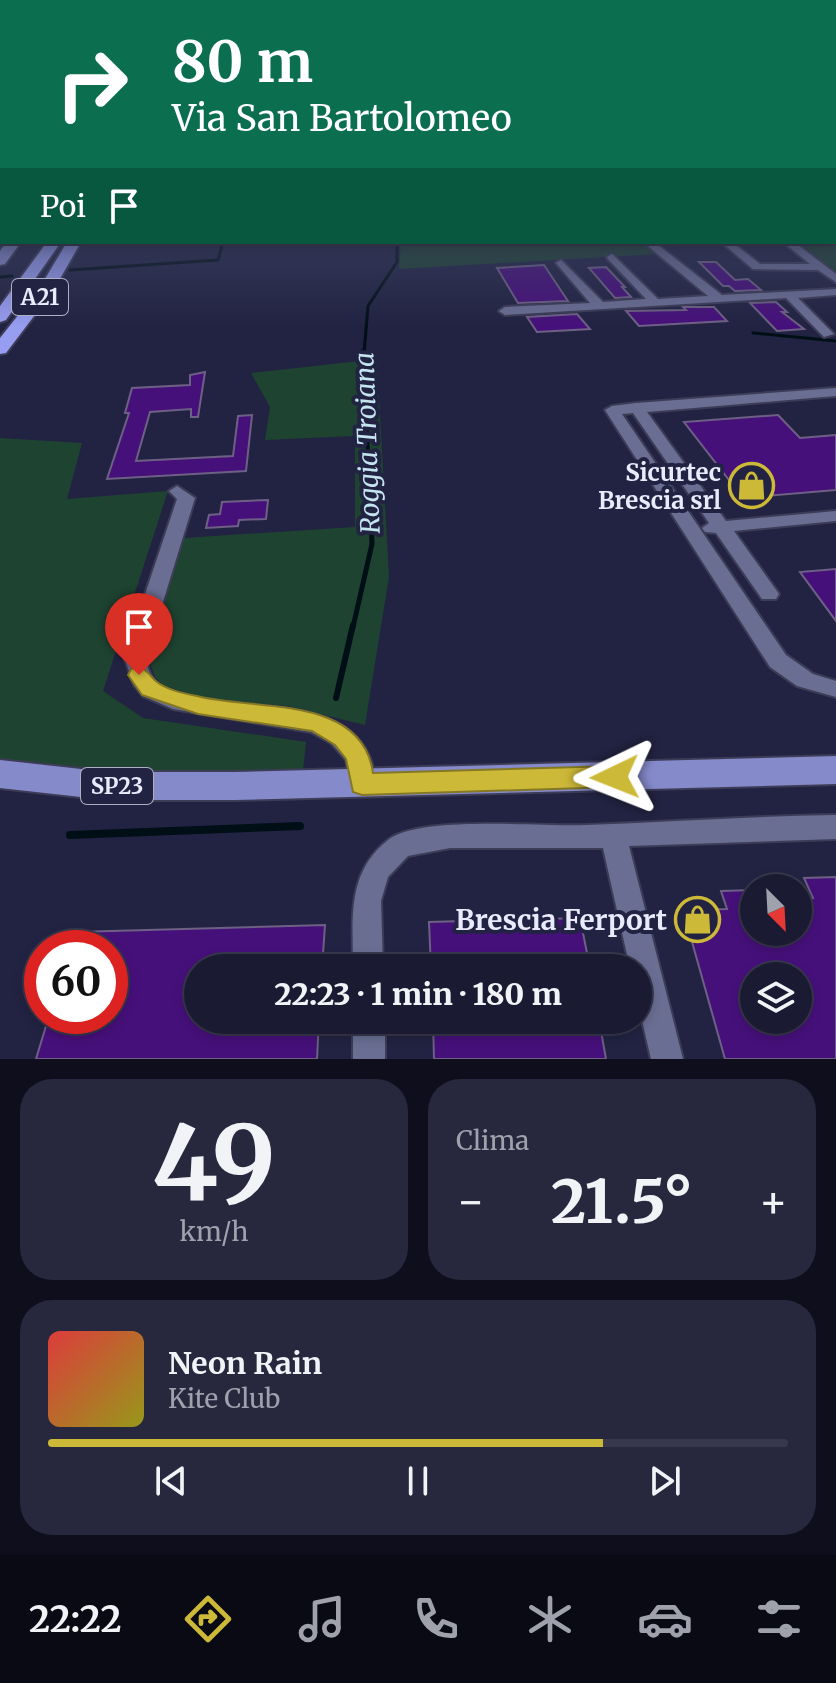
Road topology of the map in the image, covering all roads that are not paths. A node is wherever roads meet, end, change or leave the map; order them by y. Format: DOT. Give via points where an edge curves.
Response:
graph roads {
  1 [pos="13,244"];
  2 [pos="53,244"];
  3 [pos="73,244"];
  4 [pos="650,244"];
  5 [pos="728,244"];
  6 [pos="791,244"];
  7 [pos="612,257"];
  8 [pos="0,261"];
  9 [pos="561,263"];
  10 [pos="820,267"];
  11 [pos="836,279"];
  12 [pos="836,292"];
  13 [pos="789,295"];
  14 [pos="718,298"];
  15 [pos="655,302"];
  16 [pos="599,305"];
  17 [pos="505,311"];
  18 [pos="0,317"];
  19 [pos="828,334"];
  20 [pos="0,349"];
  21 [pos="836,392"];
  22 [pos="636,407"];
  23 [pos="177,491"];
  24 [pos="836,516"];
  25 [pos="722,527"];
  26 [pos="691,530"];
  27 [pos="769,594"];
  28 [pos="836,689"];
  29 [pos="836,770"];
  30 [pos="0,774"];
  31 [pos="362,784"];
  32 [pos="836,827"];
  33 [pos="613,835"];
  34 [pos="368,954"];
  35 [pos="369,1034"];
  36 [pos="369,1059"];
  37 [pos="667,1059"];
  1 -- 8 [label="main road"];
  2 -- 18 [label="highway, A21"];
  3 -- 20 [label="highway, A21"];
  4 -- 14 [label="street"];
  5 -- 10 [label="street" via="757,267"];
  6 -- 10 [label="street"];
  7 -- 15 [label="street"];
  9 -- 16 [label="street"];
  10 -- 11 [label="street"];
  12 -- 13 [label="street"];
  13 -- 14 [label="street"];
  13 -- 19 [label="street"];
  14 -- 15 [label="street"];
  15 -- 16 [label="street"];
  16 -- 17 [label="street"];
  21 -- 22 [label="street"];
  22 -- 25 [label="street"];
  22 -- 26 [label="street" via="612,410"];
  23 -- 31 [label="street" via="186,498 135,657 139,675 150,689 198,706 316,723 344,738 358,757"];
  24 -- 25 [label="street"];
  25 -- 26 [label="street"];
  25 -- 27 [label="street"];
  26 -- 28 [label="street" via="778,661 796,677"];
  29 -- 31 [label="main road, SP23"];
  30 -- 31 [label="main road, SP23" via="108,786"];
  32 -- 33 [label="street"];
  33 -- 34 [label="street" via="450,836 400,846 376,870 367,901"];
  33 -- 37 [label="street"];
  35 -- 36 [label="street"];
}
